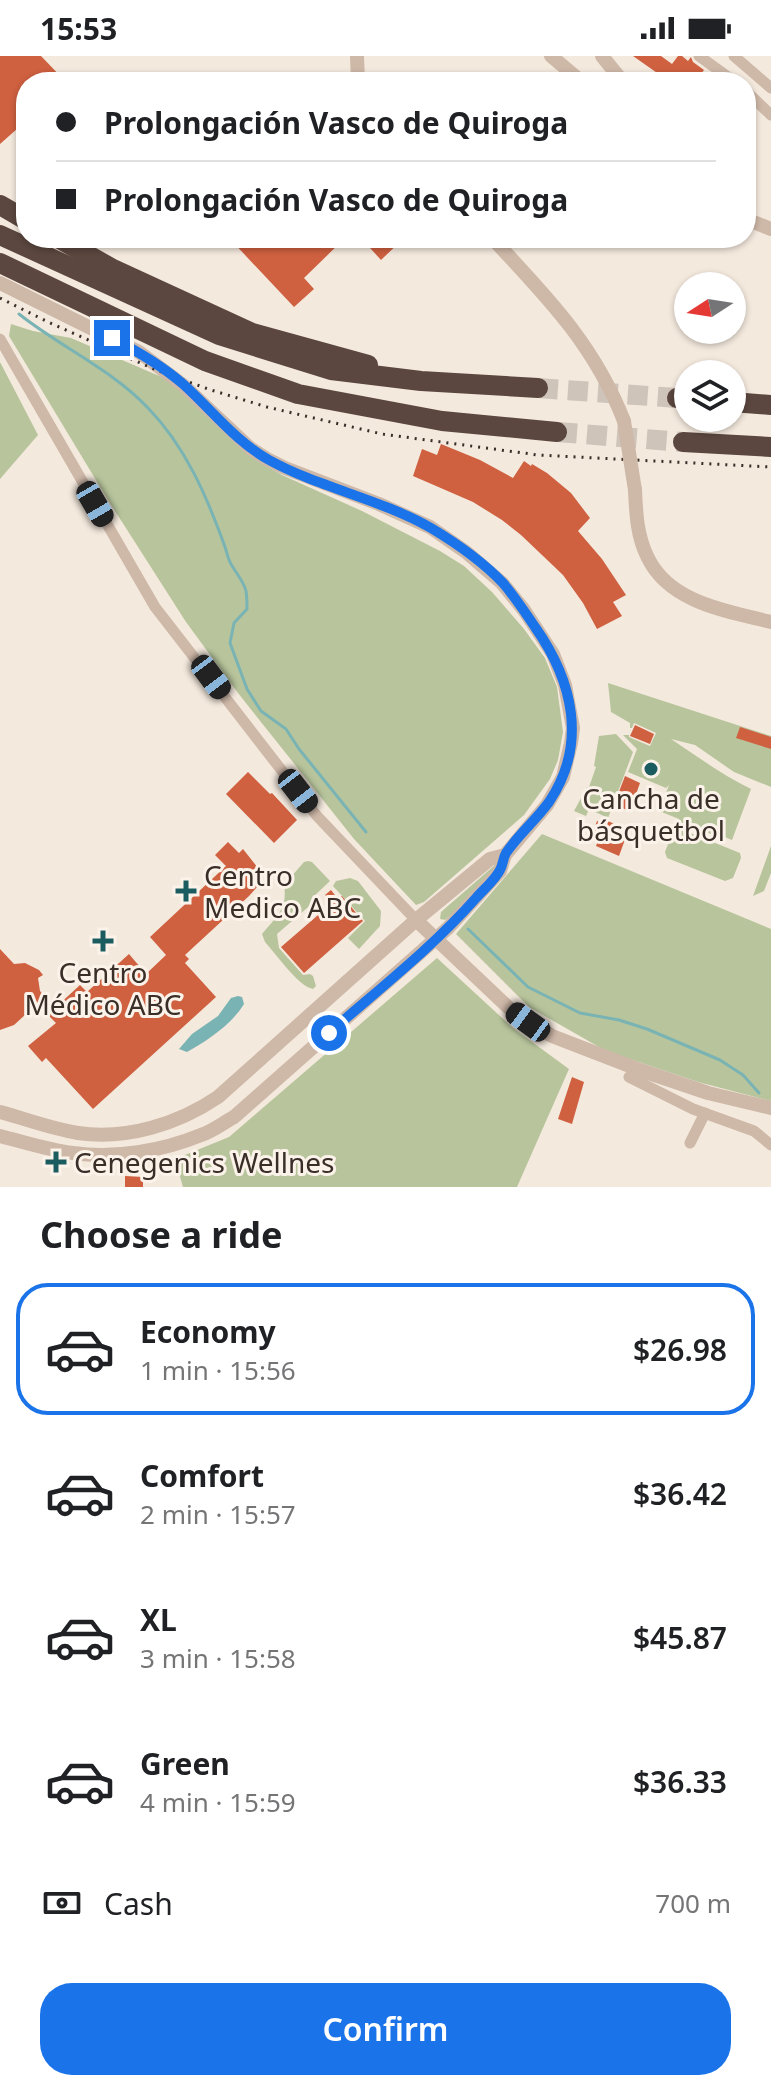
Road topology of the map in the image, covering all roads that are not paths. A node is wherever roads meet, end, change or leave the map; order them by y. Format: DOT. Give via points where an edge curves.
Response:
graph roads {
  1 [pos="551,56"];
  2 [pos="602,56"];
  3 [pos="699,56"];
  4 [pos="734,56"];
  5 [pos="570,72"];
  6 [pos="615,72"];
  7 [pos="721,72"];
  8 [pos="752,72"];
  9 [pos="756,101"];
  10 [pos="771,115"];
  11 [pos="28,248"];
  12 [pos="76,248"];
  13 [pos="501,248"];
  14 [pos="0,263"];
  15 [pos="0,283"];
  16 [pos="0,339"];
  17 [pos="421,381"];
  18 [pos="538,388"];
  19 [pos="746,403"];
  20 [pos="771,405"];
  21 [pos="557,432"];
  22 [pos="683,442"];
  23 [pos="771,447"];
  24 [pos="771,622"];
  25 [pos="505,855"];
  26 [pos="416,920"];
  27 [pos="436,939"];
  28 [pos="629,1077"];
  29 [pos="771,1108"];
  30 [pos="0,1112"];
  31 [pos="705,1113"];
  32 [pos="0,1136"];
  33 [pos="690,1143"];
  34 [pos="771,1145"];
  1 -- 5 [label="street"];
  2 -- 6 [label="street"];
  3 -- 7 [label="street"];
  4 -- 8 [label="street"];
  9 -- 10 [label="street"];
  11 -- 17 [label="highway" via="219,335 331,370"];
  12 -- 17 [label="highway" via="252,333"];
  13 -- 24 [label="street, bridge" via="555,306 609,384 624,421 648,559 680,593"];
  14 -- 21 [label="highway" via="205,361 298,394 442,421"];
  15 -- 25 [label="street" via="139,352 267,459 430,527 502,583 553,654 573,728 563,777"];
  16 -- 26 [label="street" via="155,607 317,816"];
  17 -- 18 [label="highway"];
  19 -- 20 [label="highway"];
  22 -- 23 [label="highway"];
  25 -- 26 [label="street" via="490,859"];
  25 -- 27 [label="street" via="500,871"];
  26 -- 27 [label="street"];
  26 -- 30 [label="street" via="196,1112 146,1129 106,1134 79,1133"];
  27 -- 29 [label="street" via="511,1010 552,1036 708,1093"];
  27 -- 32 [label="street" via="234,1117 204,1134 140,1152 105,1155 52,1150"];
  28 -- 31 [label="street"];
  31 -- 33 [label="street"];
  31 -- 34 [label="street" via="754,1131"];
}
